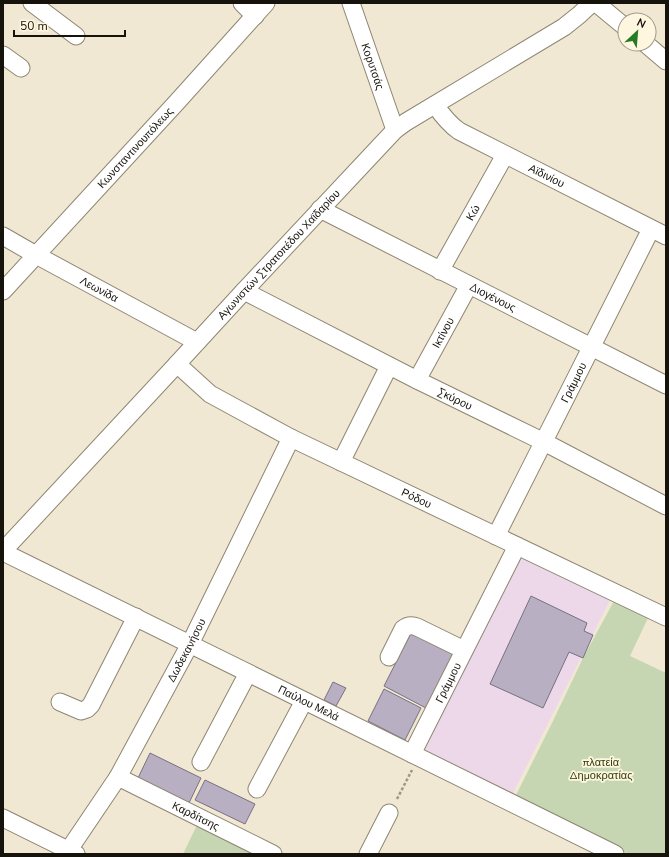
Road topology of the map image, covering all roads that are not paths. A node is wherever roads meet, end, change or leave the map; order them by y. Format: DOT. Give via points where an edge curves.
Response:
graph roads {
  1 [pos="32,3"];
  2 [pos="242,3"];
  3 [pos="351,3"];
  4 [pos="592,3"];
  5 [pos="596,3"];
  6 [pos="261,9"];
  7 [pos="617,20"];
  8 [pos="76,36"];
  9 [pos="655,52"];
  10 [pos="3,55"];
  11 [pos="666,61"];
  12 [pos="21,68"];
  13 [pos="435,105"];
  14 [pos="395,130"];
  15 [pos="504,155"];
  16 [pos="320,209"];
  17 [pos="659,232"];
  18 [pos="3,236"];
  19 [pos="36,255"];
  20 [pos="440,270"];
  21 [pos="469,285"];
  22 [pos="3,291"];
  23 [pos="244,291"];
  24 [pos="197,342"];
  25 [pos="592,347"];
  26 [pos="177,364"];
  27 [pos="390,366"];
  28 [pos="417,380"];
  29 [pos="666,385"];
  30 [pos="290,438"];
  31 [pos="544,442"];
  32 [pos="341,462"];
  33 [pos="666,506"];
  34 [pos="496,536"];
  35 [pos="517,546"];
  36 [pos="3,552"];
  37 [pos="666,617"];
  38 [pos="136,618"];
  39 [pos="190,644"];
  40 [pos="464,650"];
  41 [pos="389,657"];
  42 [pos="248,673"];
  43 [pos="304,701"];
  44 [pos="60,702"];
  45 [pos="415,755"];
  46 [pos="201,762"];
  47 [pos="118,777"];
  48 [pos="257,789"];
  49 [pos="389,812"];
  50 [pos="3,818"];
  51 [pos="70,853"];
  52 [pos="273,854"];
  53 [pos="368,854"];
  54 [pos="615,854"];
  1 -- 8 [label="street"];
  2 -- 6 [label="street"];
  3 -- 14 [label="street, Κορυτσάς"];
  4 -- 13 [label="street, Αγωνιστών Στρατοπέδου Χαϊδαρίου" via="564,27"];
  5 -- 7 [label="street"];
  6 -- 19 [label="street, Κωνσταντινουπόλεως"];
  9 -- 11 [label="street"];
  10 -- 12 [label="street"];
  13 -- 14 [label="street, Αγωνιστών Στρατοπέδου Χαϊδαρίου"];
  13 -- 15 [label="street, Αϊδινίου" via="444,118 459,131"];
  14 -- 16 [label="street, Αγωνιστών Στρατοπέδου Χαϊδαρίου"];
  15 -- 17 [label="street, Αϊδινίου"];
  15 -- 20 [label="street, Κώ"];
  16 -- 20 [label="street, Διογένους"];
  16 -- 23 [label="street, Αγωνιστών Στρατοπέδου Χαϊδαρίου"];
  17 -- 25 [label="street, Γράμμου"];
  18 -- 19 [label="street, Λεωνίδα"];
  19 -- 22 [label="street, Κωνσταντινουπόλεως"];
  19 -- 24 [label="street, Λεωνίδα"];
  20 -- 21 [label="street, Διογένους"];
  21 -- 25 [label="street, Διογένους"];
  21 -- 28 [label="street, Ικτίνου"];
  23 -- 24 [label="street, Αγωνιστών Στρατοπέδου Χαϊδαρίου"];
  23 -- 27 [label="street, Σκύρου"];
  24 -- 26 [label="street, Αγωνιστών Στρατοπέδου Χαϊδαρίου"];
  25 -- 29 [label="street, Διογένους"];
  25 -- 31 [label="street, Γράμμου"];
  26 -- 30 [label="street, Ρόδου" via="210,394"];
  26 -- 36 [label="street, Αγωνιστών Στρατοπέδου Χαϊδαρίου"];
  27 -- 28 [label="street, Σκύρου"];
  27 -- 32 [label="street"];
  28 -- 31 [label="street, Σκύρου"];
  30 -- 32 [label="street, Ρόδου"];
  30 -- 39 [label="street, Δωδεκανήσου"];
  31 -- 33 [label="street, Σκύρου"];
  31 -- 34 [label="street, Γράμμου"];
  32 -- 34 [label="street, Ρόδου"];
  34 -- 35 [label="street, Ρόδου"];
  35 -- 37 [label="street, Ρόδου"];
  35 -- 40 [label="street, Γράμμου"];
  36 -- 38 [label="street, Παύλου Μελά"];
  38 -- 39 [label="street, Παύλου Μελά"];
  38 -- 44 [label="street" via="87,709 81,711"];
  39 -- 42 [label="street, Παύλου Μελά"];
  39 -- 47 [label="street, Δωδεκανήσου"];
  40 -- 41 [label="street" via="412,625 403,629"];
  40 -- 45 [label="street, Γράμμου"];
  42 -- 43 [label="street, Παύλου Μελά"];
  42 -- 46 [label="street"];
  43 -- 45 [label="street, Παύλου Μελά"];
  43 -- 48 [label="street"];
  45 -- 54 [label="street, Παύλου Μελά"];
  47 -- 51 [label="street, Δωδεκανήσου"];
  47 -- 52 [label="street, Καρδίτσης"];
  49 -- 53 [label="street"];
  50 -- 51 [label="street"];
}
